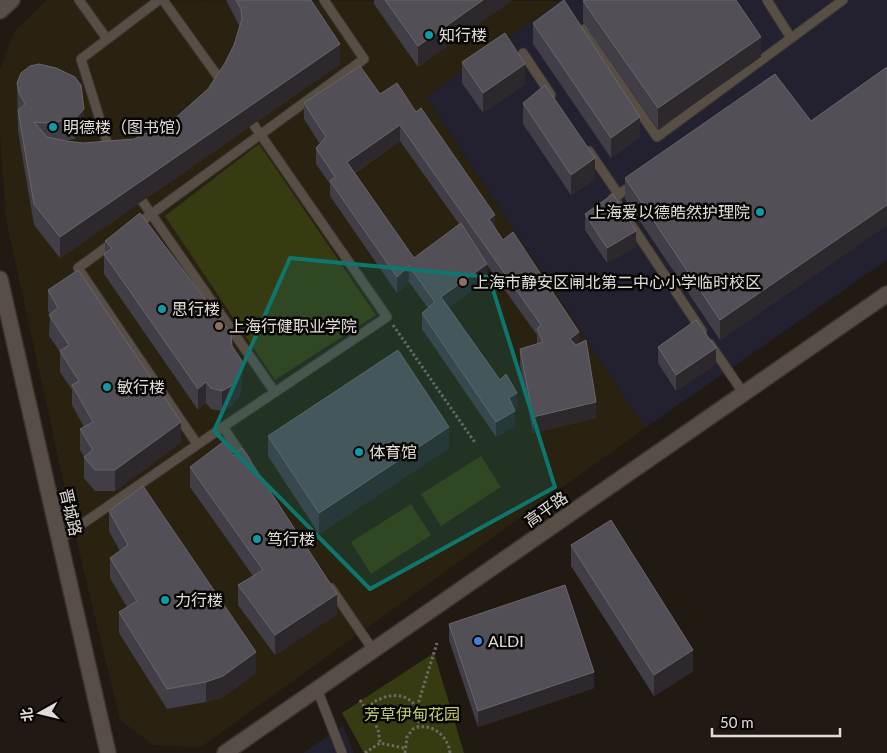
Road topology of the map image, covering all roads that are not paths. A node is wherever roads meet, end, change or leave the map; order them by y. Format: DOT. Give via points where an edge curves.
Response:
graph roads {
  1 [pos="12,0"];
  2 [pos="79,0"];
  3 [pos="161,0"];
  4 [pos="324,0"];
  5 [pos="768,0"];
  6 [pos="843,0"];
  7 [pos="0,11"];
  8 [pos="605,15"];
  9 [pos="791,38"];
  10 [pos="106,39"];
  11 [pos="523,53"];
  12 [pos="232,95"];
  13 [pos="555,100"];
  14 [pos="243,111"];
  15 [pos="260,134"];
  16 [pos="582,140"];
  17 [pos="116,162"];
  18 [pos="642,178"];
  19 [pos="131,184"];
  20 [pos="619,195"];
  21 [pos="152,214"];
  22 [pos="0,280"];
  23 [pos="887,294"];
  24 [pos="274,391"];
  25 [pos="744,394"];
  26 [pos="223,427"];
  27 [pos="197,444"];
  28 [pos="250,468"];
  29 [pos="59,540"];
  30 [pos="328,583"];
  31 [pos="373,650"];
  32 [pos="317,689"];
  33 [pos="108,753"];
  34 [pos="225,753"];
  35 [pos="342,753"];
  1 -- 7 [label="street"];
  2 -- 10 [label="lane"];
  3 -- 10 [label="lane"];
  3 -- 12 [label="lane"];
  4 -- 15 [label="lane" via="364,59"];
  5 -- 9 [label="lane"];
  6 -- 9 [label="lane"];
  8 -- 9 [label="lane" via="583,30 658,137"];
  10 -- 17 [label="lane" via="81,59"];
  11 -- 13 [label="lane"];
  14 -- 15 [label="lane"];
  15 -- 21 [label="lane"];
  15 -- 24 [label="lane" via="387,317"];
  16 -- 20 [label="lane"];
  18 -- 20 [label="lane"];
  19 -- 21 [label="lane"];
  20 -- 25 [label="lane" via="613,198"];
  21 -- 24 [label="lane"];
  21 -- 27 [label="lane" via="78,268"];
  22 -- 29 [label="street, 晋城路"];
  23 -- 25 [label="street, 高平路"];
  24 -- 26 [label="lane"];
  25 -- 31 [label="street, 高平路"];
  26 -- 27 [label="lane"];
  26 -- 28 [label="lane"];
  27 -- 29 [label="lane" via="143,488"];
  29 -- 33 [label="street, 晋城路"];
  30 -- 31 [label="lane"];
  31 -- 32 [label="street, 高平路"];
  32 -- 34 [label="street, 高平路"];
  32 -- 35 [label="lane"];
}
